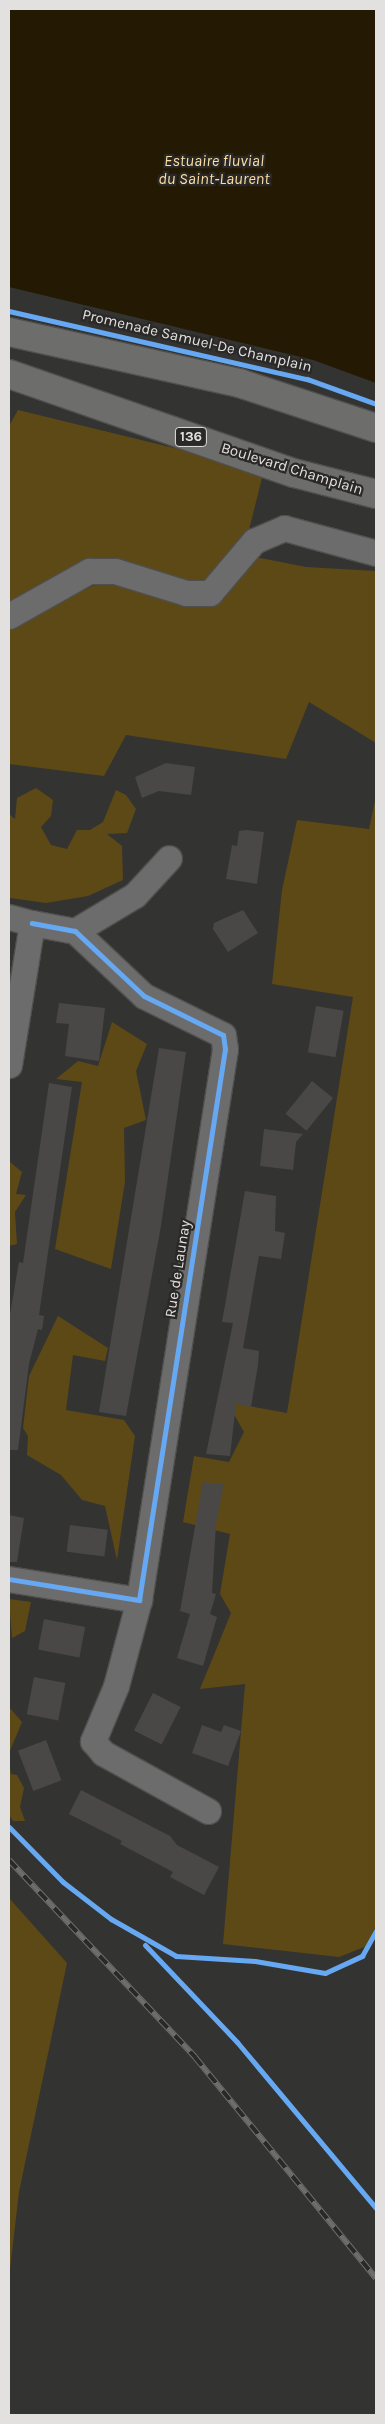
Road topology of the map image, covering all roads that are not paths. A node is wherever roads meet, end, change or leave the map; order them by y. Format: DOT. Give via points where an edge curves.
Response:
graph roads {
  1 [pos="9,332"];
  2 [pos="9,374"];
  3 [pos="376,428"];
  4 [pos="376,494"];
  5 [pos="376,553"];
  6 [pos="9,616"];
  7 [pos="169,858"];
  8 [pos="20,920"];
  9 [pos="75,931"];
  10 [pos="9,1065"];
  11 [pos="9,1579"];
  12 [pos="139,1600"];
  13 [pos="208,1811"];
  1 -- 3 [label="main road" via="239,383"];
  2 -- 4 [label="main road, Boulevard Champlain / 136" via="294,473"];
  5 -- 6 [label="street" via="284,528 254,541 210,593 186,593 115,571 89,571"];
  7 -- 9 [label="street" via="135,895"];
  8 -- 9 [label="street"];
  8 -- 10 [label="street"];
  9 -- 12 [label="street, Rue de Launay" via="144,996 223,1035 225,1049"];
  11 -- 12 [label="street"];
  12 -- 13 [label="street" via="116,1686 93,1741 112,1758"];
}
